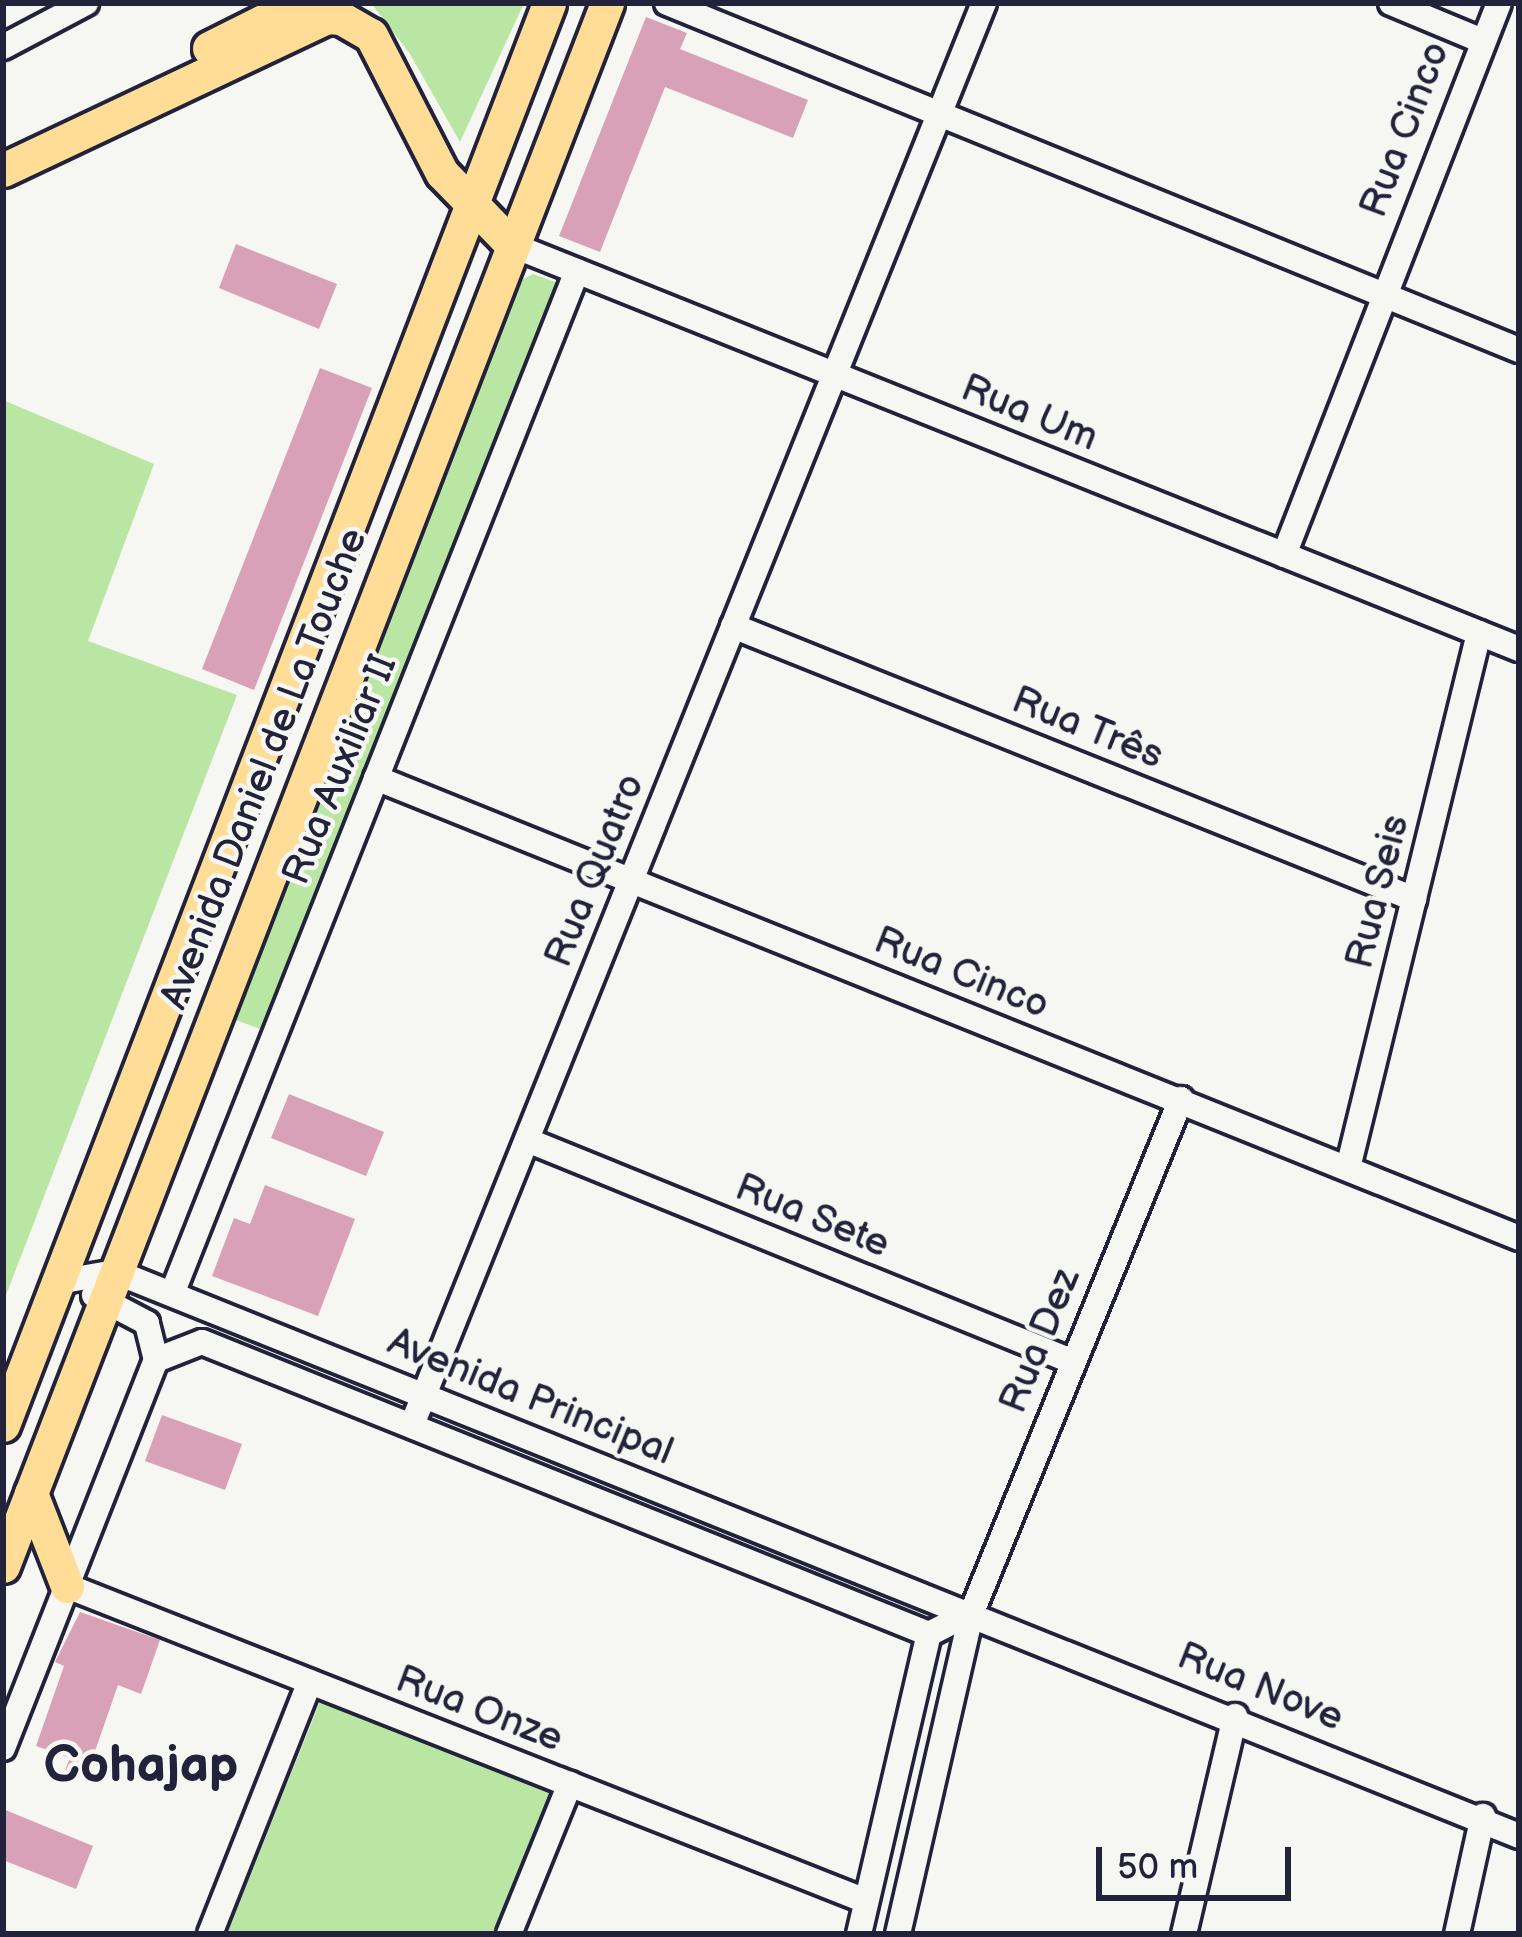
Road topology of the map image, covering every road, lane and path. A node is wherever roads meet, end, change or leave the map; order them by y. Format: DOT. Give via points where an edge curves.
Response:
graph roads {
  1 [pos="86,3"];
  2 [pos="299,3"];
  3 [pos="549,3"];
  4 [pos="607,3"];
  5 [pos="667,3"];
  6 [pos="984,3"];
  7 [pos="1391,3"];
  8 [pos="1499,3"];
  9 [pos="1480,40"];
  10 [pos="3,47"];
  11 [pos="940,118"];
  12 [pos="3,148"];
  13 [pos="3,170"];
  14 [pos="442,173"];
  15 [pos="532,193"];
  16 [pos="468,200"];
  17 [pos="512,245"];
  18 [pos="577,272"];
  19 [pos="438,281"];
  20 [pos="1381,295"];
  21 [pos="1519,350"];
  22 [pos="834,374"];
  23 [pos="1284,555"];
  24 [pos="733,626"];
  25 [pos="1479,633"];
  26 [pos="1519,649"];
  27 [pos="376,778"];
  28 [pos="630,882"];
  29 [pos="1414,899"];
  30 [pos="1180,1099"];
  31 [pos="527,1140"];
  32 [pos="1348,1168"];
  33 [pos="1519,1238"];
  34 [pos="58,1282"];
  35 [pos="111,1286"];
  36 [pos="172,1294"];
  37 [pos="156,1360"];
  38 [pos="1070,1360"];
  39 [pos="425,1394"];
  40 [pos="412,1425"];
  41 [pos="3,1426"];
  42 [pos="31,1493"];
  43 [pos="3,1566"];
  44 [pos="67,1586"];
  45 [pos="972,1612"];
  46 [pos="928,1634"];
  47 [pos="310,1682"];
  48 [pos="1235,1716"];
  49 [pos="3,1748"];
  50 [pos="570,1784"];
  51 [pos="1483,1816"];
  52 [pos="1519,1836"];
  53 [pos="866,1900"];
  54 [pos="210,1934"];
  55 [pos="509,1934"];
  56 [pos="859,1934"];
  57 [pos="898,1934"];
  58 [pos="1184,1934"];
  59 [pos="1457,1934"];
  1 -- 10 [label="street"];
  2 -- 12 [label="main road"];
  3 -- 16 [label="main road, Avenida Daniel de La Touche"];
  4 -- 15 [label="main road, Avenida Daniel de La Touche"];
  5 -- 11 [label="street"];
  6 -- 11 [label="street"];
  7 -- 9 [label="street"];
  8 -- 9 [label="street, Rua Cinco"];
  9 -- 20 [label="street, Rua Cinco"];
  11 -- 20 [label="street"];
  11 -- 22 [label="street"];
  13 -- 14 [label="main road" via="331,17 371,35"];
  14 -- 16 [label="main road"];
  14 -- 19 [label="main road"];
  15 -- 16 [label="main road" via="495,208"];
  15 -- 17 [label="main road, Avenida Daniel de La Touche"];
  16 -- 17 [label="main road"];
  16 -- 19 [label="main road, Avenida Daniel de La Touche"];
  17 -- 18 [label="street, Rua Um"];
  17 -- 35 [label="main road, Avenida Daniel de La Touche"];
  18 -- 22 [label="street, Rua Um"];
  18 -- 27 [label="street, Rua Auxiliar II"];
  19 -- 34 [label="main road, Avenida Daniel de La Touche"];
  20 -- 21 [label="street"];
  20 -- 23 [label="street, Rua Cinco"];
  22 -- 23 [label="street, Rua Um"];
  22 -- 24 [label="street, Rua Quatro"];
  23 -- 25 [label="street, Rua Um"];
  24 -- 28 [label="street, Rua Quatro"];
  24 -- 29 [label="street, Rua Três"];
  25 -- 26 [label="street, Rua Um"];
  25 -- 29 [label="street, Rua Seis"];
  27 -- 28 [label="street, Rua Cinco"];
  27 -- 36 [label="street, Rua Auxiliar II"];
  28 -- 30 [label="street, Rua Cinco"];
  28 -- 31 [label="street, Rua Quatro"];
  29 -- 32 [label="street, Rua Seis"];
  30 -- 32 [label="street, Rua Cinco"];
  30 -- 38 [label="street, Rua Dez"];
  31 -- 38 [label="street, Rua Sete"];
  31 -- 39 [label="street, Rua Quatro"];
  32 -- 33 [label="street, Rua Cinco"];
  34 -- 35 [label="street, Avenida Principal"];
  34 -- 41 [label="main road, Avenida Daniel de La Touche"];
  35 -- 36 [label="street, Avenida Principal"];
  35 -- 37 [label="street" via="147,1323"];
  35 -- 42 [label="main road, Avenida Daniel de La Touche"];
  36 -- 39 [label="street, Avenida Principal"];
  37 -- 40 [label="street, Avenida Principal" via="202,1342"];
  37 -- 44 [label="street"];
  38 -- 45 [label="street, Rua Dez"];
  39 -- 40 [label="street, Rua Quatro"];
  39 -- 45 [label="street, Avenida Principal"];
  40 -- 46 [label="street, Avenida Principal"];
  42 -- 43 [label="main road, Avenida Daniel de La Touche"];
  42 -- 44 [label="main road"];
  44 -- 47 [label="street, Rua Onze"];
  44 -- 49 [label="street"];
  45 -- 46 [label="street"];
  45 -- 48 [label="street, Rua Nove"];
  45 -- 57 [label="street"];
  46 -- 53 [label="street"];
  47 -- 50 [label="street, Rua Onze"];
  47 -- 54 [label="street"];
  48 -- 51 [label="street, Rua Nove"];
  48 -- 58 [label="street"];
  50 -- 53 [label="street, Rua Onze"];
  50 -- 55 [label="street"];
  51 -- 52 [label="street, Rua Nove"];
  51 -- 59 [label="street"];
  53 -- 56 [label="street"];
}
